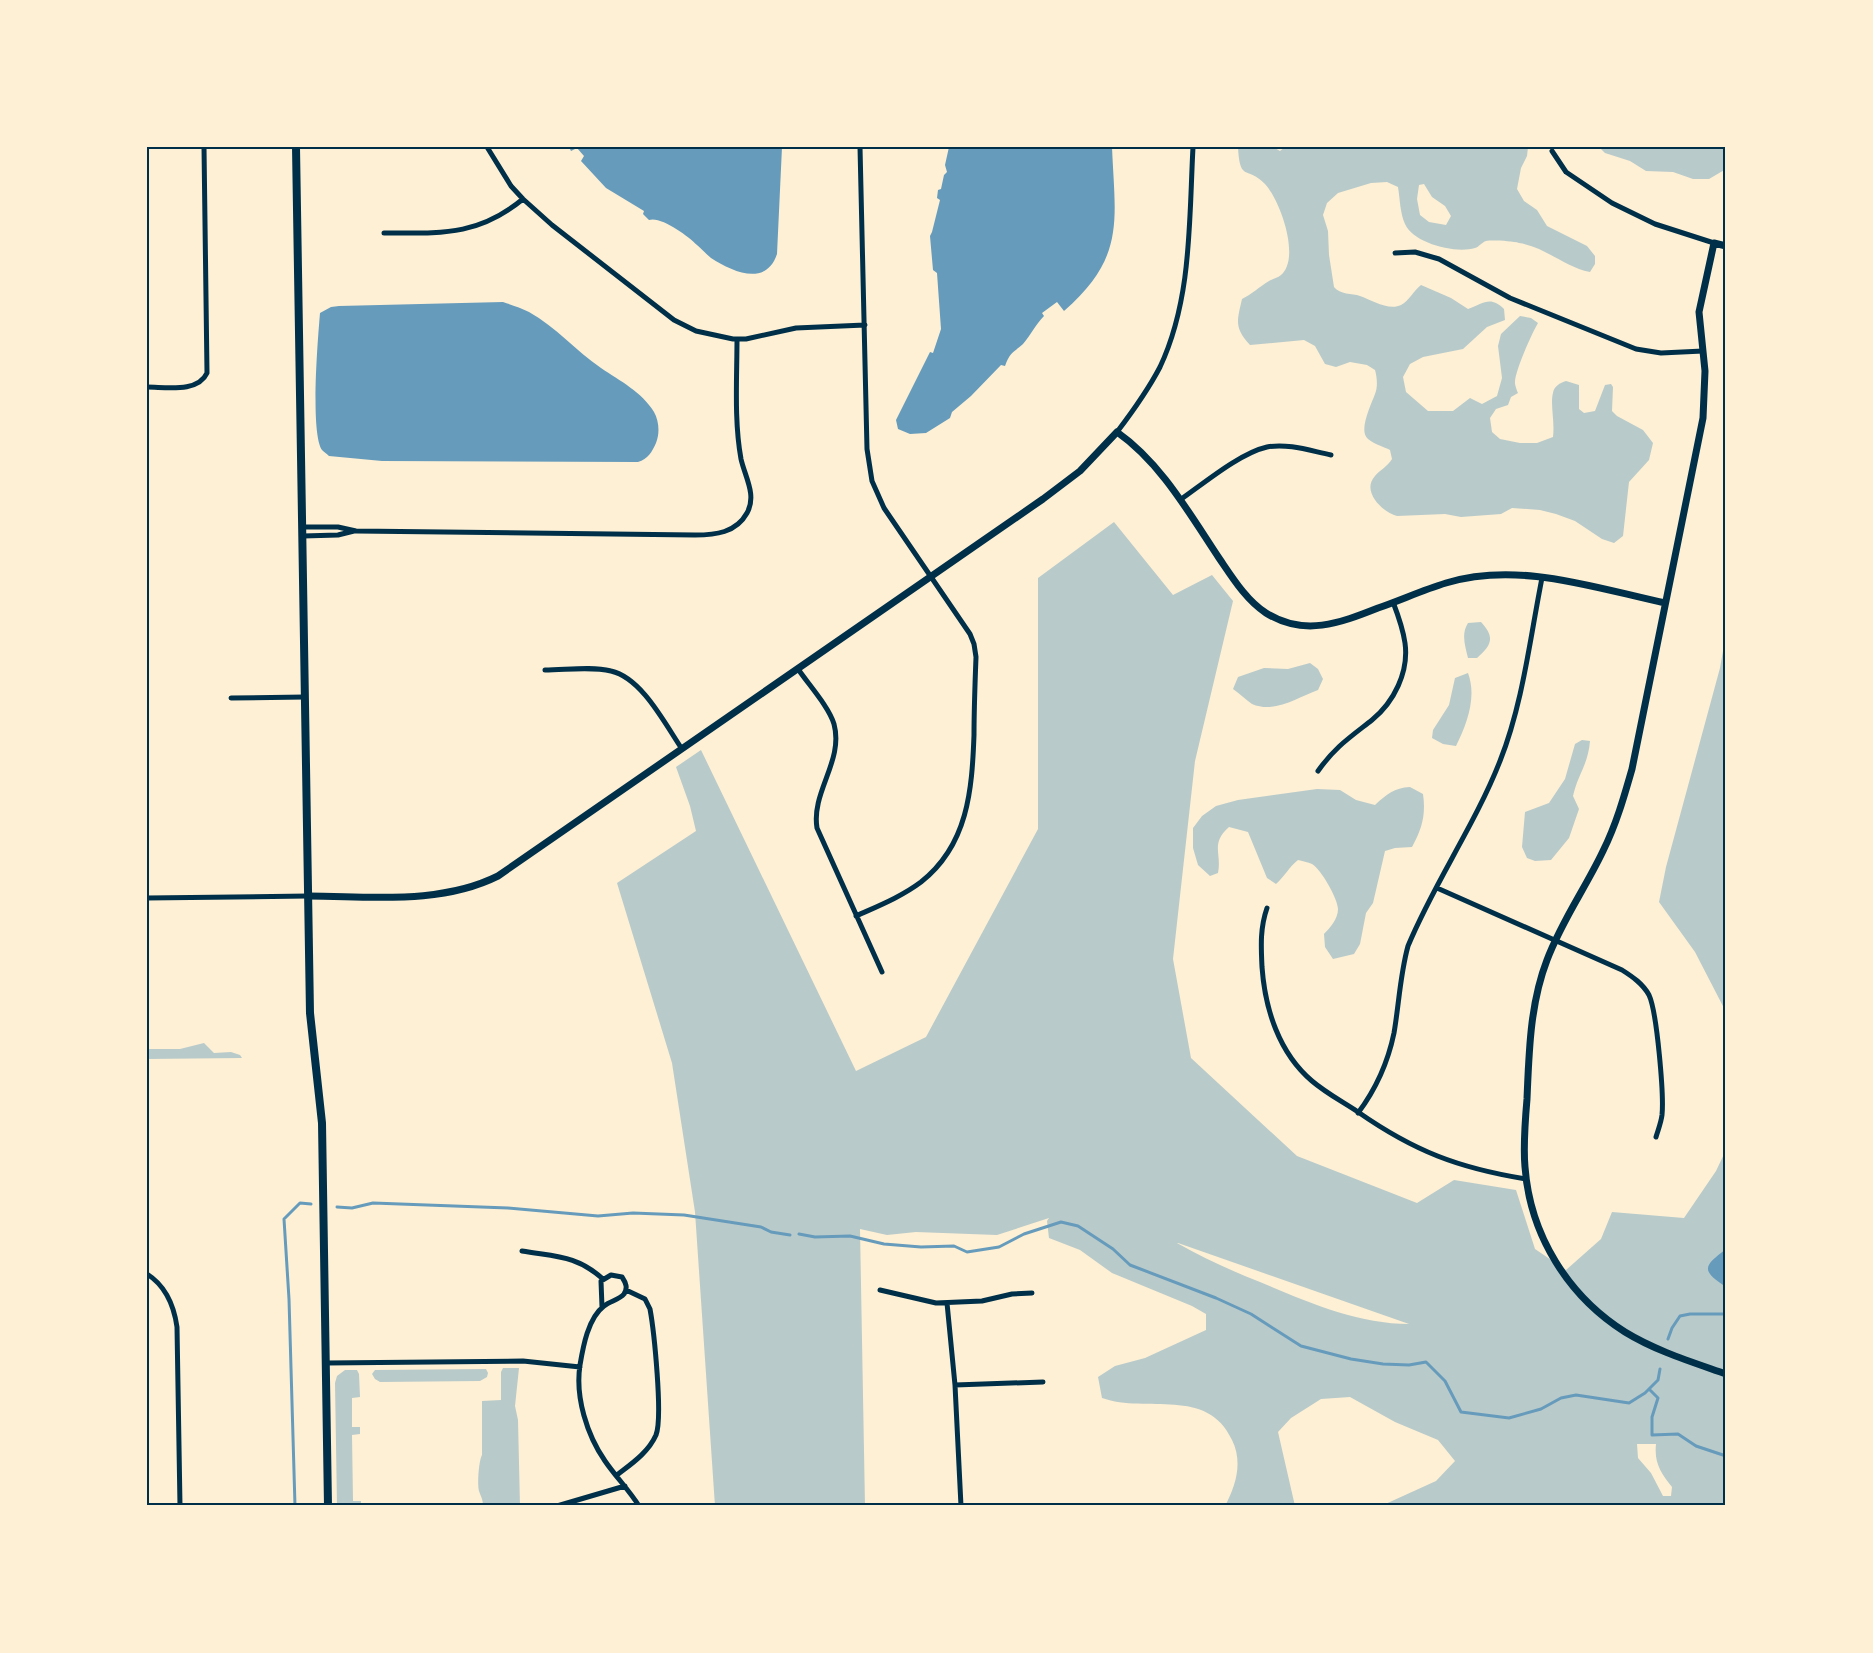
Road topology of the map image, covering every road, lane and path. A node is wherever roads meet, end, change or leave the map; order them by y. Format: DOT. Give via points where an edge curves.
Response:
graph roads {
  1 [pos="204,147"];
  2 [pos="296,147"];
  3 [pos="487,147"];
  4 [pos="860,147"];
  5 [pos="1193,147"];
  6 [pos="1552,151"];
  7 [pos="523,199"];
  8 [pos="384,233"];
  9 [pos="1714,243"];
  10 [pos="1726,246"];
  11 [pos="1395,253"];
  12 [pos="865,325"];
  13 [pos="737,339"];
  14 [pos="1703,351"];
  15 [pos="147,387"];
  16 [pos="1117,432"];
  17 [pos="1331,455"];
  18 [pos="1180,500"];
  19 [pos="302,527"];
  20 [pos="356,531"];
  21 [pos="303,536"];
  22 [pos="931,576"];
  23 [pos="1542,578"];
  24 [pos="1393,602"];
  25 [pos="1665,603"];
  26 [pos="798,669"];
  27 [pos="545,670"];
  28 [pos="305,697"];
  29 [pos="231,698"];
  30 [pos="682,749"];
  31 [pos="1318,771"];
  32 [pos="1437,888"];
  33 [pos="308,896"];
  34 [pos="147,898"];
  35 [pos="1267,908"];
  36 [pos="856,916"];
  37 [pos="1554,941"];
  38 [pos="882,972"];
  39 [pos="1358,1113"];
  40 [pos="1656,1137"];
  41 [pos="1526,1179"];
  42 [pos="522,1251"];
  43 [pos="147,1274"];
  44 [pos="603,1279"];
  45 [pos="626,1290"];
  46 [pos="880,1290"];
  47 [pos="1032,1293"];
  48 [pos="947,1303"];
  49 [pos="602,1307"];
  50 [pos="327,1363"];
  51 [pos="580,1367"];
  52 [pos="1726,1374"];
  53 [pos="1043,1383"];
  54 [pos="955,1385"];
  55 [pos="616,1475"];
  56 [pos="625,1486"];
  57 [pos="180,1506"];
  58 [pos="328,1506"];
  59 [pos="557,1506"];
  60 [pos="639,1506"];
  61 [pos="961,1506"];
  1 -- 15 [label="street" via="207,369 203,380 191,386"];
  2 -- 19 [label="main road"];
  3 -- 7 [label="street"];
  4 -- 12 [label="street"];
  5 -- 16 [label="street" via="1186,268 1178,318 1158,370"];
  6 -- 9 [label="street" via="1566,172 1612,203 1647,221"];
  7 -- 8 [label="street" via="474,227 441,233"];
  7 -- 13 [label="street" via="674,320 696,332"];
  9 -- 10 [label="street"];
  9 -- 14 [label="street" via="1699,312"];
  11 -- 14 [label="street" via="1415,252 1439,259 1510,298 1636,350"];
  12 -- 13 [label="street" via="796,328"];
  12 -- 22 [label="street" via="867,449 872,481 884,508"];
  13 -- 20 [label="street" via="740,448 751,494 748,512 726,531 695,535"];
  14 -- 25 [label="street" via="1703,418"];
  16 -- 18 [label="street" via="1151,462"];
  16 -- 22 [label="street" via="1071,479"];
  17 -- 18 [label="street" via="1288,447 1263,448"];
  18 -- 24 [label="street" via="1247,595 1264,612 1278,619 1303,626 1327,626"];
  19 -- 20 [label="street"];
  19 -- 21 [label="main road"];
  20 -- 21 [label="street" via="338,536"];
  21 -- 28 [label="main road"];
  22 -- 26 [label="street"];
  22 -- 36 [label="street" via="970,634 975,650 970,796 959,832 929,875 908,891"];
  23 -- 24 [label="street" via="1476,577"];
  23 -- 25 [label="street"];
  23 -- 32 [label="street" via="1508,739"];
  24 -- 31 [label="street" via="1406,650 1405,666 1394,696 1379,714 1338,746"];
  25 -- 37 [label="street" via="1623,802 1602,853"];
  26 -- 30 [label="street"];
  26 -- 36 [label="street" via="834,725 835,751 815,820"];
  27 -- 30 [label="street" via="607,670 625,676 640,688"];
  28 -- 29 [label="street"];
  28 -- 33 [label="main road"];
  30 -- 33 [label="street" via="483,884 437,894"];
  32 -- 37 [label="street"];
  32 -- 39 [label="street" via="1406,956 1387,1059"];
  33 -- 34 [label="street"];
  33 -- 50 [label="main road" via="310,1013 322,1123"];
  35 -- 39 [label="street" via="1261,939 1263,982 1275,1029 1307,1075"];
  36 -- 38 [label="street"];
  37 -- 40 [label="street" via="1622,970 1640,983 1649,996 1655,1021 1662,1106"];
  37 -- 41 [label="street" via="1541,980 1530,1037"];
  39 -- 41 [label="street" via="1431,1155 1464,1167"];
  41 -- 52 [label="street" via="1533,1212 1551,1255 1588,1303 1646,1343"];
  42 -- 44 [label="street" via="577,1260"];
  43 -- 57 [label="street" via="164,1290 177,1327"];
  44 -- 45 [label="street" via="611,1275 622,1277"];
  44 -- 49 [label="street"];
  45 -- 49 [label="street"];
  45 -- 55 [label="street" via="645,1299 650,1309 658,1427 650,1446"];
  46 -- 48 [label="street"];
  47 -- 48 [label="street"];
  48 -- 54 [label="street"];
  49 -- 51 [label="street" via="586,1337"];
  50 -- 51 [label="street" via="523,1361"];
  50 -- 58 [label="main road"];
  51 -- 55 [label="street" via="584,1417 596,1448"];
  53 -- 54 [label="street"];
  54 -- 61 [label="street"];
  55 -- 56 [label="street"];
  56 -- 59 [label="street"];
  56 -- 60 [label="street"];
}
